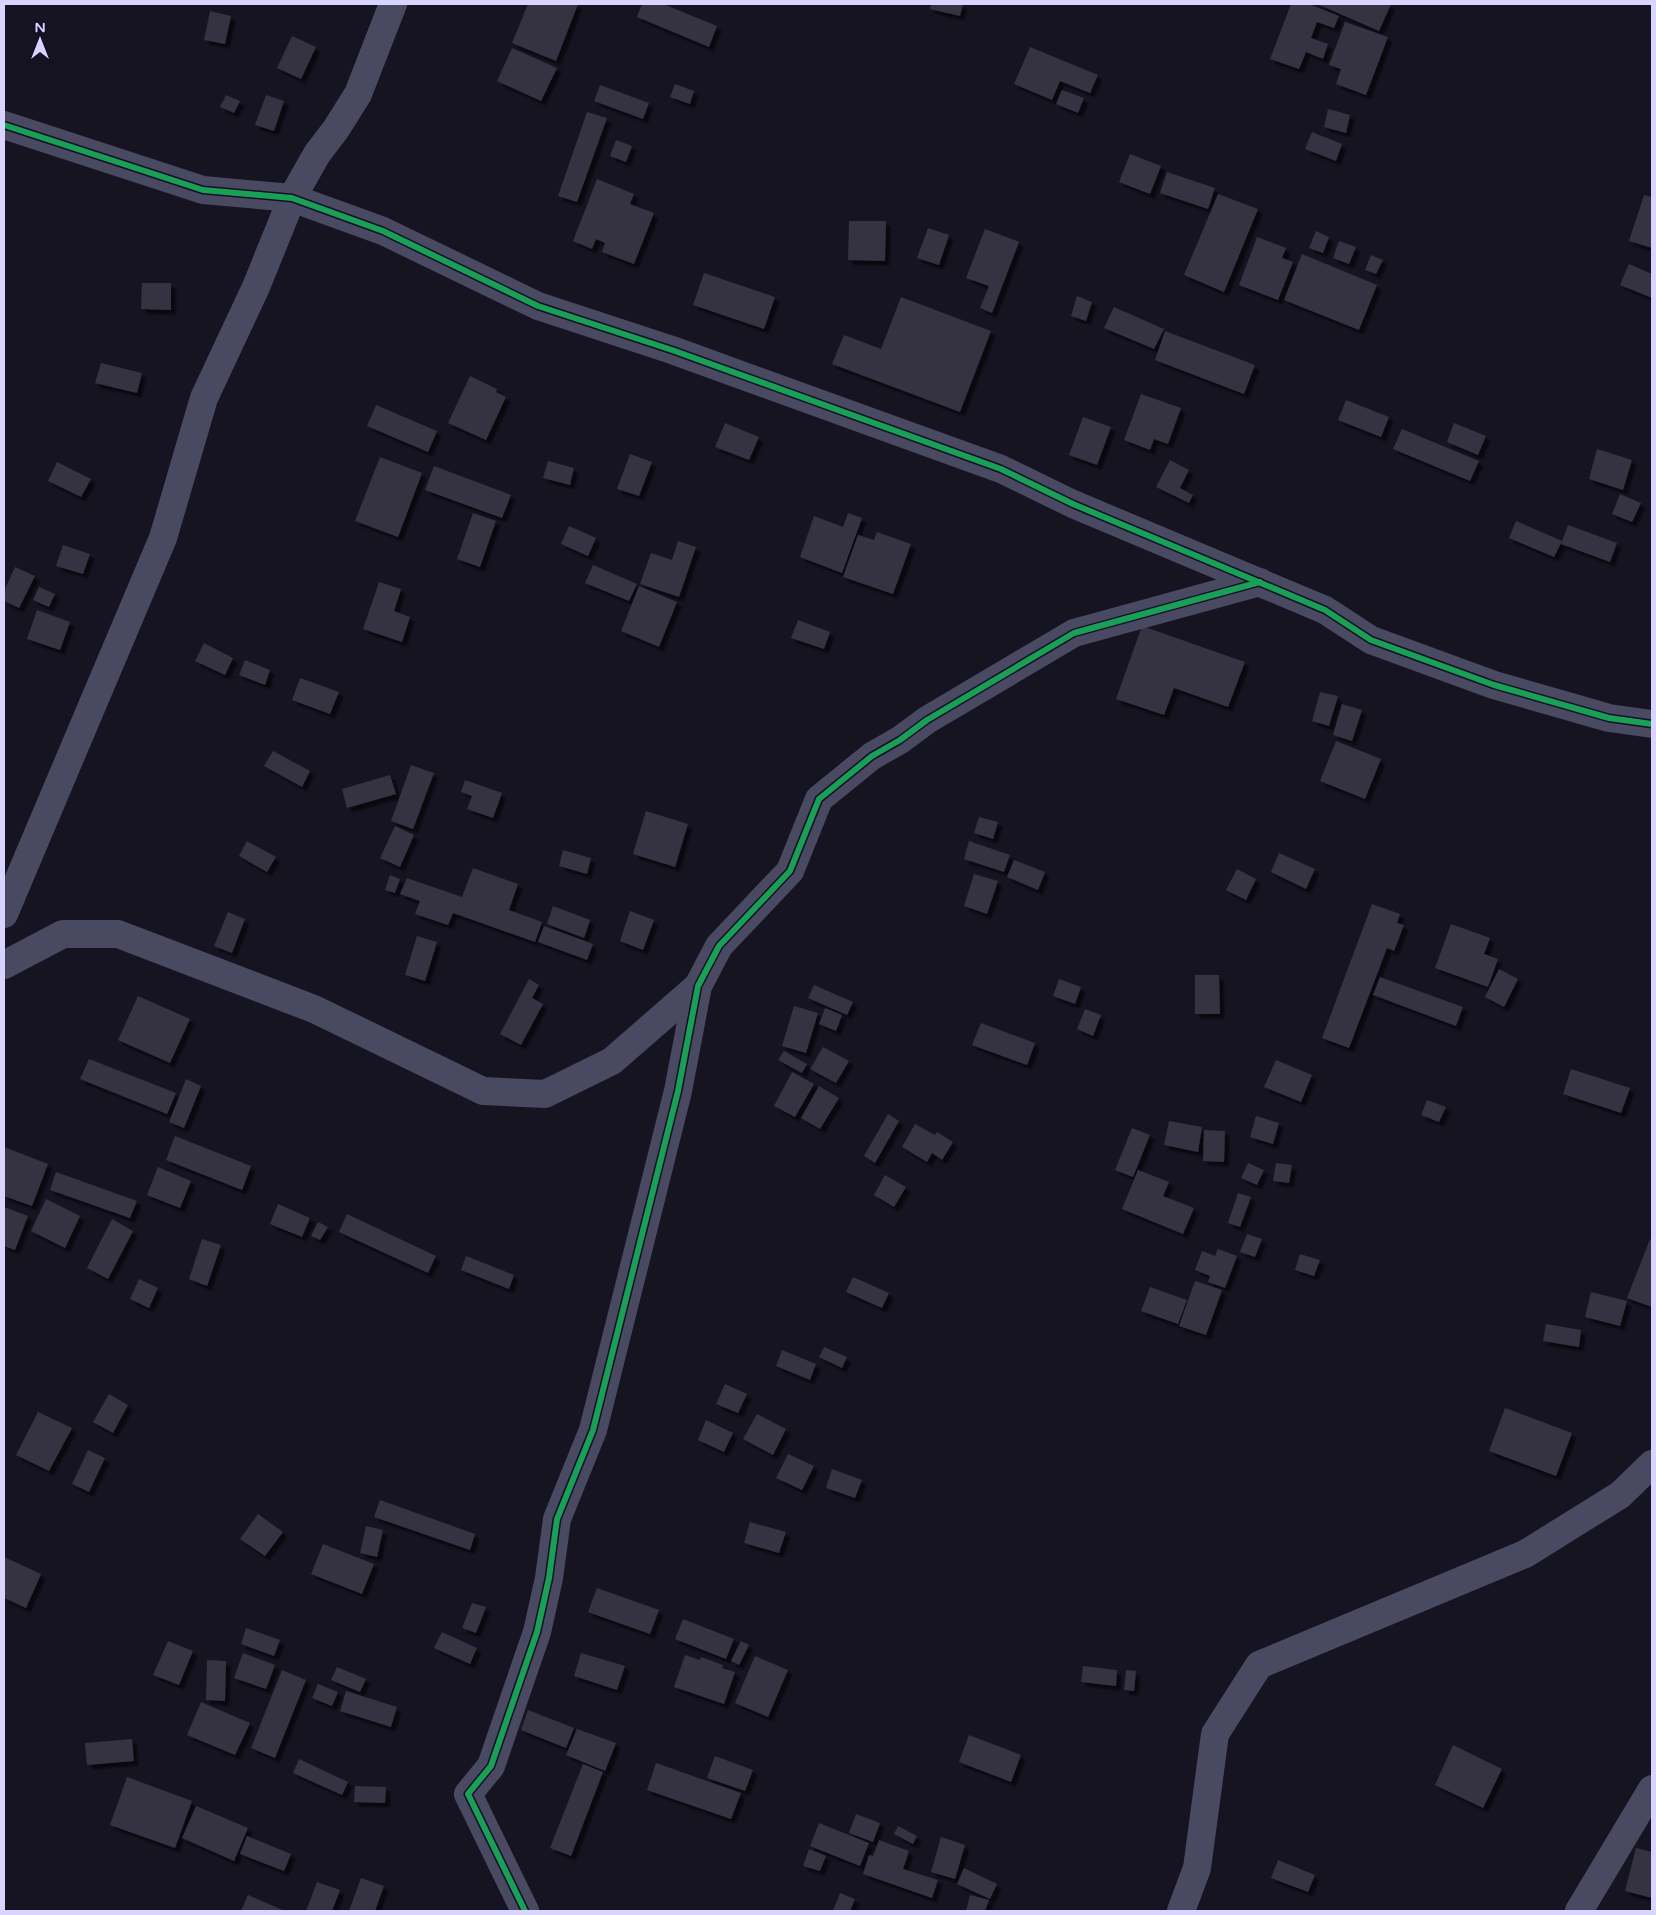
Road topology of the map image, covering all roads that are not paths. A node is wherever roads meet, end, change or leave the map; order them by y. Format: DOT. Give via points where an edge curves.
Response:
graph roads {
  1 [pos="394,4"];
  2 [pos="4,125"];
  3 [pos="292,198"];
  4 [pos="1260,582"];
  5 [pos="1652,724"];
  6 [pos="4,914"];
  7 [pos="4,965"];
  8 [pos="698,986"];
  9 [pos="1652,1464"];
  10 [pos="1652,1789"];
  11 [pos="525,1911"];
  12 [pos="1181,1911"];
  13 [pos="1579,1911"];
  1 -- 3 [label="street" via="358,94"];
  2 -- 3 [label="street" via="203,190"];
  3 -- 4 [label="street" via="383,231 538,306 672,350 1000,469 1073,504"];
  3 -- 6 [label="street" via="256,288 204,398 163,538"];
  4 -- 5 [label="street" via="1325,610 1371,640 1494,686 1610,718"];
  4 -- 8 [label="street" via="1074,634 872,756 819,799 790,871 719,946"];
  7 -- 8 [label="street" via="63,934 118,934 314,1009 483,1091 545,1094 612,1061"];
  8 -- 11 [label="street" via="678,1091 593,1430 557,1519 537,1632 491,1766 468,1794"];
  9 -- 12 [label="street" via="1620,1495 1525,1554 1259,1665 1216,1734 1197,1868"];
  10 -- 13 [label="street"];
}
